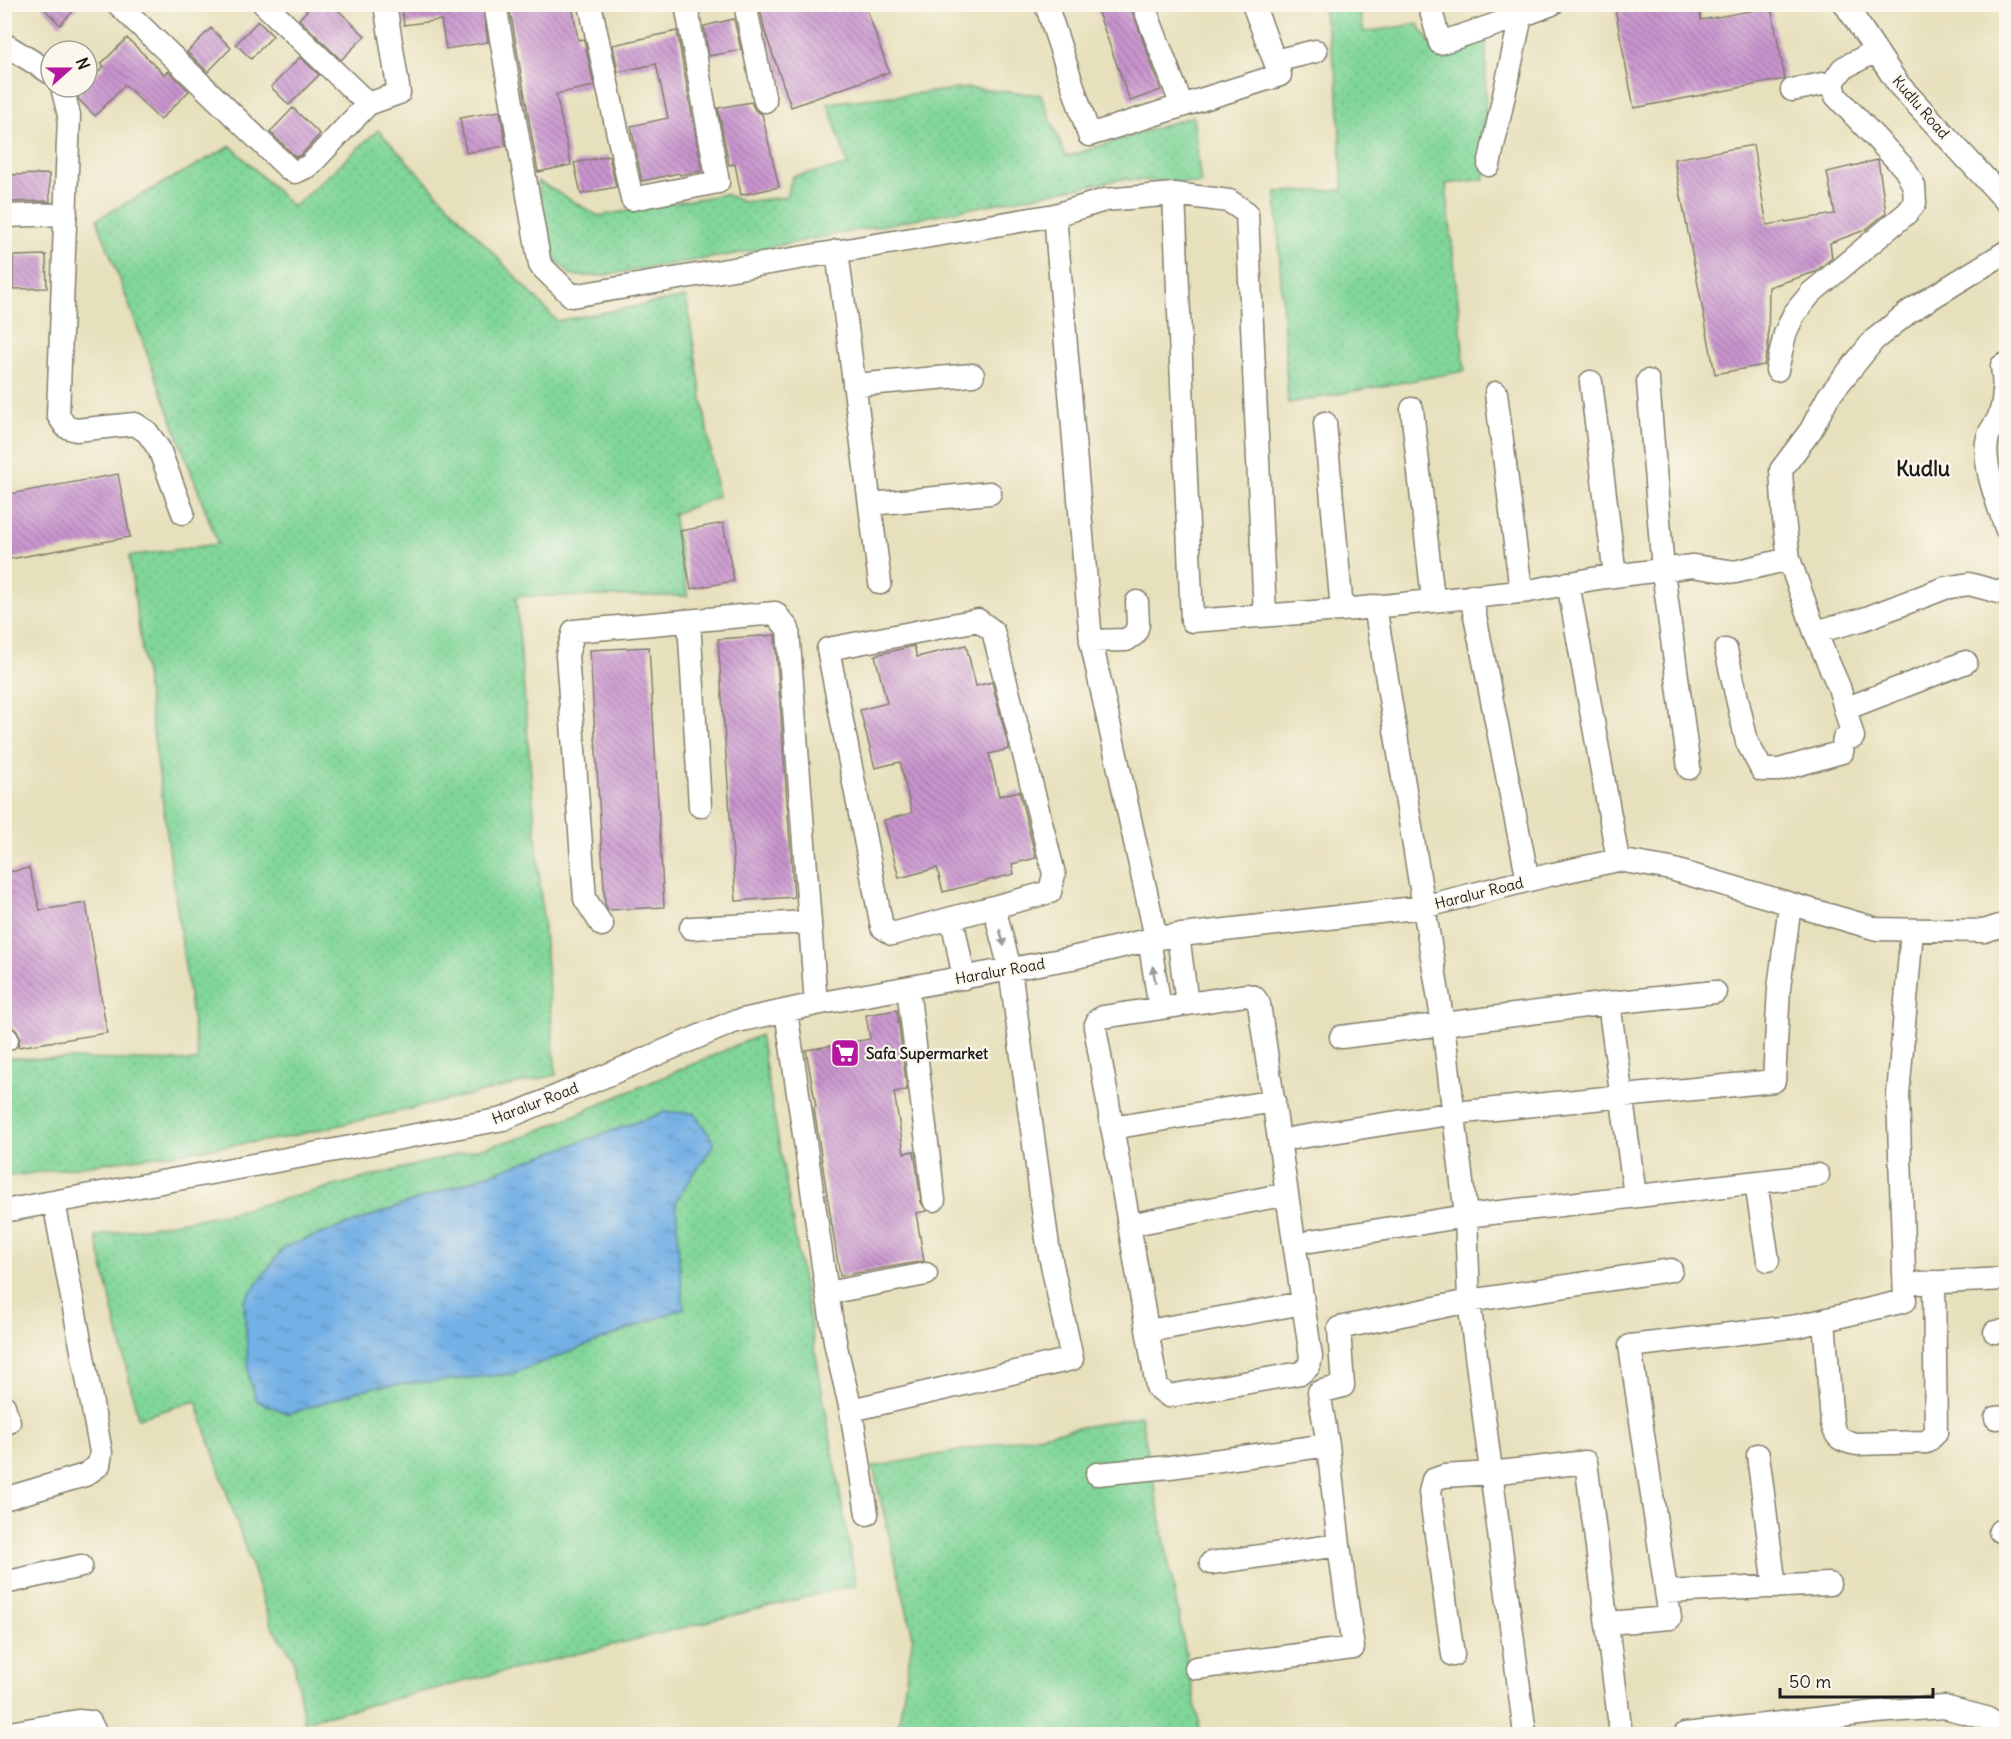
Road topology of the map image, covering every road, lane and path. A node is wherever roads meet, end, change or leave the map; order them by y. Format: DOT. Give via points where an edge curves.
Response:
graph roads {
  1 [pos="118,4"];
  2 [pos="264,4"];
  3 [pos="385,4"];
  4 [pos="495,4"];
  5 [pos="590,4"];
  6 [pos="686,4"];
  7 [pos="745,4"];
  8 [pos="1046,4"];
  9 [pos="1143,4"];
  10 [pos="1253,4"];
  11 [pos="1429,4"];
  12 [pos="1552,4"];
  13 [pos="1845,4"];
  14 [pos="1520,10"];
  15 [pos="4,44"];
  16 [pos="1316,51"];
  17 [pos="1876,51"];
  18 [pos="1275,61"];
  19 [pos="39,66"];
  20 [pos="1833,82"];
  21 [pos="1792,90"];
  22 [pos="65,99"];
  23 [pos="765,101"];
  24 [pos="368,104"];
  25 [pos="1182,106"];
  26 [pos="1489,165"];
  27 [pos="1174,194"];
  28 [pos="2007,201"];
  29 [pos="66,214"];
  30 [pos="1055,215"];
  31 [pos="4,216"];
  32 [pos="837,251"];
  33 [pos="2007,252"];
  34 [pos="2007,364"];
  35 [pos="1777,370"];
  36 [pos="974,375"];
  37 [pos="1648,381"];
  38 [pos="1591,382"];
  39 [pos="854,385"];
  40 [pos="1496,393"];
  41 [pos="1412,409"];
  42 [pos="1325,423"];
  43 [pos="990,493"];
  44 [pos="870,504"];
  45 [pos="183,513"];
  46 [pos="2007,528"];
  47 [pos="1789,559"];
  48 [pos="1663,571"];
  49 [pos="1615,576"];
  50 [pos="880,583"];
  51 [pos="1568,583"];
  52 [pos="1521,591"];
  53 [pos="2007,594"];
  54 [pos="1471,596"];
  55 [pos="1433,599"];
  56 [pos="1137,602"];
  57 [pos="1375,606"];
  58 [pos="1342,609"];
  59 [pos="1264,615"];
  60 [pos="689,621"];
  61 [pos="1815,632"];
  62 [pos="1091,641"];
  63 [pos="1726,650"];
  64 [pos="1966,662"];
  65 [pos="1845,710"];
  66 [pos="1689,768"];
  67 [pos="700,806"];
  68 [pos="1618,860"];
  69 [pos="1528,880"];
  70 [pos="1790,904"];
  71 [pos="994,907"];
  72 [pos="1423,907"];
  73 [pos="952,918"];
  74 [pos="810,922"];
  75 [pos="2007,924"];
  76 [pos="602,925"];
  77 [pos="691,928"];
  78 [pos="1912,930"];
  79 [pos="1161,937"];
  80 [pos="1010,969"];
  81 [pos="964,978"];
  82 [pos="908,988"];
  83 [pos="1715,992"];
  84 [pos="1609,1003"];
  85 [pos="816,1004"];
  86 [pos="1187,1004"];
  87 [pos="1160,1008"];
  88 [pos="786,1011"];
  89 [pos="1443,1024"];
  90 [pos="1341,1037"];
  91 [pos="1620,1097"];
  92 [pos="1274,1101"];
  93 [pos="1455,1113"];
  94 [pos="1112,1128"];
  95 [pos="1294,1138"];
  96 [pos="1818,1174"];
  97 [pos="1756,1182"];
  98 [pos="1287,1194"];
  99 [pos="1635,1196"];
  100 [pos="934,1200"];
  101 [pos="54,1202"];
  102 [pos="4,1211"];
  103 [pos="1466,1216"];
  104 [pos="1129,1226"];
  105 [pos="1311,1241"];
  106 [pos="1768,1260"];
  107 [pos="1671,1270"];
  108 [pos="926,1274"];
  109 [pos="2007,1279"];
  110 [pos="1934,1282"];
  111 [pos="1904,1284"];
  112 [pos="826,1293"];
  113 [pos="1469,1301"];
  114 [pos="1303,1303"];
  115 [pos="1824,1320"];
  116 [pos="1148,1331"];
  117 [pos="851,1410"];
  118 [pos="1328,1445"];
  119 [pos="1758,1455"];
  120 [pos="1491,1473"];
  121 [pos="1097,1474"];
  122 [pos="4,1499"];
  123 [pos="867,1514"];
  124 [pos="1339,1545"];
  125 [pos="1211,1563"];
  126 [pos="81,1566"];
  127 [pos="4,1583"];
  128 [pos="1829,1584"];
  129 [pos="1775,1587"];
  130 [pos="1666,1592"];
  131 [pos="1607,1623"];
  132 [pos="1453,1655"];
  133 [pos="1196,1668"];
  134 [pos="2007,1730"];
  135 [pos="4,1734"];
  136 [pos="96,1734"];
  137 [pos="1523,1734"];
  138 [pos="1621,1734"];
  139 [pos="1685,1734"];
  1 -- 24 [label="street" via="295,172 309,166"];
  2 -- 24 [label="street"];
  3 -- 24 [label="street" via="399,93"];
  4 -- 32 [label="street" via="540,265 572,296"];
  5 -- 6 [label="street" via="632,199 718,183"];
  7 -- 23 [label="street"];
  8 -- 25 [label="street" via="1089,135"];
  9 -- 25 [label="street"];
  10 -- 18 [label="street"];
  11 -- 14 [label="street" via="1440,43"];
  12 -- 14 [label="street"];
  13 -- 17 [label="street, Kudlu Road"];
  14 -- 26 [label="street"];
  15 -- 19 [label="street"];
  16 -- 18 [label="street"];
  17 -- 20 [label="street" via="1843,68"];
  17 -- 28 [label="street, Kudlu Road" via="1898,84"];
  18 -- 25 [label="street" via="1280,75"];
  20 -- 21 [label="street"];
  20 -- 35 [label="street" via="1836,96 1905,169 1914,186 1915,203 1811,293 1794,314 1785,334"];
  22 -- 29 [label="street" via="69,115"];
  27 -- 30 [label="street" via="1105,200"];
  27 -- 59 [label="street" via="1229,201 1247,213"];
  27 -- 59 [label="street" via="1192,621"];
  29 -- 31 [label="street"];
  29 -- 45 [label="street" via="58,415 66,427 76,430 135,424 147,432 159,449"];
  30 -- 32 [label="street"];
  30 -- 62 [label="street"];
  32 -- 39 [label="street"];
  33 -- 47 [label="street" via="1910,311 1874,340 1828,397 1811,430 1781,470"];
  34 -- 46 [label="street" via="2002,366 2005,393 1988,436 1986,453 1993,493"];
  36 -- 39 [label="street"];
  37 -- 48 [label="street"];
  38 -- 49 [label="street"];
  39 -- 44 [label="street"];
  40 -- 52 [label="street"];
  41 -- 55 [label="street"];
  42 -- 58 [label="street"];
  43 -- 44 [label="street"];
  44 -- 50 [label="street"];
  47 -- 48 [label="street" via="1735,572 1692,566"];
  47 -- 61 [label="street"];
  48 -- 49 [label="street"];
  48 -- 66 [label="street"];
  49 -- 51 [label="street"];
  51 -- 52 [label="street"];
  51 -- 68 [label="street"];
  52 -- 54 [label="street"];
  53 -- 61 [label="street" via="1969,584 1945,588"];
  54 -- 55 [label="street"];
  54 -- 69 [label="street"];
  55 -- 57 [label="street"];
  56 -- 62 [label="street" via="1135,634 1126,640"];
  57 -- 58 [label="street"];
  57 -- 72 [label="street"];
  58 -- 59 [label="street"];
  60 -- 67 [label="street"];
  60 -- 74 [label="street" via="775,613 788,629"];
  60 -- 76 [label="street" via="574,631 567,655 585,899"];
  61 -- 65 [label="street"];
  62 -- 79 [label="street"];
  63 -- 65 [label="street" via="1747,742 1762,770 1779,770 1842,752 1844,739 1853,737"];
  64 -- 65 [label="street"];
  68 -- 69 [label="street, Haralur Road"];
  68 -- 70 [label="street, Haralur Road" via="1671,869"];
  69 -- 72 [label="street, Haralur Road"];
  70 -- 78 [label="street, Haralur Road" via="1877,929"];
  70 -- 91 [label="street" via="1779,988 1774,1081"];
  71 -- 73 [label="street"];
  71 -- 73 [label="street" via="1050,892 1053,874 993,631 978,620 828,649 882,927 892,934"];
  71 -- 80 [label="street, one-way"];
  72 -- 79 [label="street, Haralur Road"];
  72 -- 89 [label="street"];
  73 -- 81 [label="street"];
  74 -- 77 [label="street"];
  74 -- 85 [label="street"];
  75 -- 78 [label="street, Haralur Road" via="1984,931"];
  78 -- 111 [label="street" via="1898,1095"];
  79 -- 80 [label="street, Haralur Road"];
  79 -- 86 [label="street"];
  87 -- 79 [label="street, one-way"];
  80 -- 81 [label="street, Haralur Road"];
  80 -- 117 [label="street" via="1048,1246 1072,1359"];
  81 -- 82 [label="street, Haralur Road"];
  82 -- 85 [label="street, Haralur Road"];
  82 -- 100 [label="street"];
  83 -- 84 [label="street"];
  84 -- 89 [label="street"];
  84 -- 91 [label="street"];
  85 -- 88 [label="street, Haralur Road"];
  86 -- 87 [label="street"];
  86 -- 92 [label="street" via="1254,997 1259,1004"];
  87 -- 94 [label="street" via="1102,1017 1095,1027"];
  88 -- 101 [label="street, Haralur Road" via="733,1022 503,1119"];
  88 -- 112 [label="street"];
  89 -- 90 [label="street"];
  89 -- 93 [label="street"];
  91 -- 93 [label="street"];
  91 -- 99 [label="street"];
  92 -- 94 [label="street"];
  92 -- 98 [label="street"];
  93 -- 95 [label="street"];
  93 -- 103 [label="street"];
  94 -- 104 [label="street"];
  96 -- 97 [label="street"];
  97 -- 99 [label="street"];
  97 -- 106 [label="street"];
  98 -- 104 [label="street"];
  98 -- 114 [label="street"];
  99 -- 103 [label="street"];
  101 -- 102 [label="street, Haralur Road"];
  101 -- 122 [label="street" via="101,1452 99,1465 85,1475"];
  103 -- 105 [label="street"];
  103 -- 113 [label="street"];
  104 -- 116 [label="street"];
  107 -- 113 [label="street"];
  108 -- 112 [label="street"];
  109 -- 110 [label="street"];
  110 -- 111 [label="street"];
  110 -- 115 [label="street" via="1936,1433 1927,1442 1857,1444 1834,1434"];
  111 -- 115 [label="street" via="1905,1301"];
  112 -- 117 [label="street"];
  113 -- 118 [label="street" via="1339,1328 1343,1386 1319,1392"];
  113 -- 120 [label="street"];
  114 -- 116 [label="street"];
  114 -- 116 [label="street" via="1311,1356 1309,1366 1301,1373 1169,1396 1157,1387"];
  115 -- 130 [label="street" via="1630,1346"];
  117 -- 123 [label="street"];
  118 -- 121 [label="street"];
  118 -- 124 [label="street"];
  119 -- 129 [label="street"];
  120 -- 131 [label="street" via="1586,1462"];
  120 -- 132 [label="street" via="1444,1476 1433,1480 1430,1492"];
  120 -- 137 [label="street"];
  124 -- 125 [label="street"];
  124 -- 133 [label="street" via="1353,1648"];
  126 -- 127 [label="street"];
  128 -- 129 [label="street"];
  129 -- 130 [label="street"];
  130 -- 131 [label="street" via="1670,1618"];
  131 -- 138 [label="street"];
  134 -- 139 [label="street" via="1986,1718 1944,1707"];
  135 -- 136 [label="street" via="78,1721 90,1722"];
}
